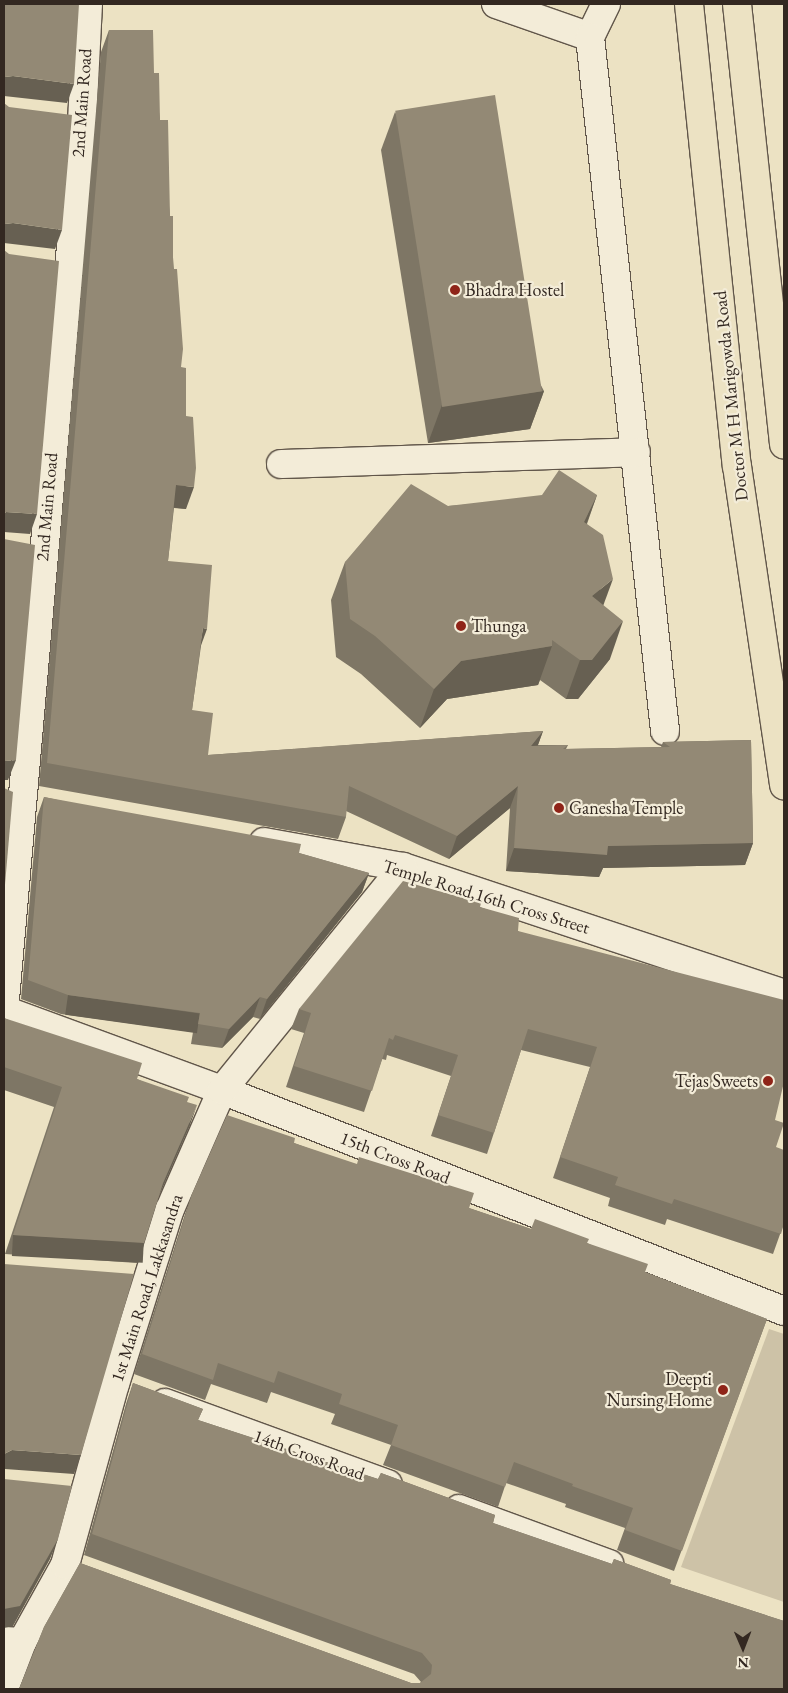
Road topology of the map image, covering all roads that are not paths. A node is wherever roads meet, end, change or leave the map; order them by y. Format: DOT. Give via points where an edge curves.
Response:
graph roads {
  1 [pos="88,4"];
  2 [pos="496,4"];
  3 [pos="606,4"];
  4 [pos="689,4"];
  5 [pos="737,4"];
  6 [pos="590,37"];
  7 [pos="55,118"];
  8 [pos="82,121"];
  9 [pos="41,264"];
  10 [pos="69,267"];
  11 [pos="784,445"];
  12 [pos="636,452"];
  13 [pos="281,464"];
  14 [pos="665,731"];
  15 [pos="784,786"];
  16 [pos="24,798"];
  17 [pos="238,837"];
  18 [pos="403,867"];
  19 [pos="784,994"];
  20 [pos="4,1010"];
  21 [pos="222,1090"];
  22 [pos="118,1278"];
  23 [pos="147,1279"];
  24 [pos="784,1311"];
  25 [pos="115,1384"];
  26 [pos="59,1489"];
  27 [pos="86,1491"];
  28 [pos="65,1565"];
  29 [pos="636,1574"];
  30 [pos="93,1575"];
  31 [pos="13,1642"];
  32 [pos="4,1689"];
  1 -- 8 [label="street, 2nd Main Road"];
  2 -- 6 [label="street"];
  3 -- 6 [label="street"];
  4 -- 15 [label="main road, Doctor M H Marigowda Road" via="737,466"];
  5 -- 11 [label="main road"];
  6 -- 12 [label="street"];
  7 -- 8 [label="street"];
  8 -- 10 [label="street, 2nd Main Road"];
  9 -- 10 [label="street"];
  10 -- 16 [label="street, 2nd Main Road" via="33,550"];
  12 -- 13 [label="street"];
  12 -- 14 [label="street"];
  16 -- 20 [label="street, 2nd Main Road"];
  17 -- 18 [label="street, Temple Road,16th Cross Street"];
  18 -- 19 [label="street, Temple Road,16th Cross Street"];
  18 -- 21 [label="street, 1st Main Road, Lakkasandra"];
  20 -- 21 [label="street, 15th Cross Road"];
  21 -- 23 [label="street, 1st Main Road, Lakkasandra" via="170,1209"];
  21 -- 24 [label="street, 15th Cross Road"];
  22 -- 23 [label="street"];
  23 -- 25 [label="street, 1st Main Road, Lakkasandra"];
  25 -- 27 [label="street, 1st Main Road, Lakkasandra"];
  25 -- 29 [label="street, 14th Cross Road"];
  26 -- 27 [label="street"];
  27 -- 28 [label="street, 1st Main Road, Lakkasandra"];
  28 -- 30 [label="street"];
  28 -- 31 [label="street, 1st Main Road, Lakkasandra"];
  31 -- 32 [label="street, 1st Main Road, Lakkasandra"];
}
